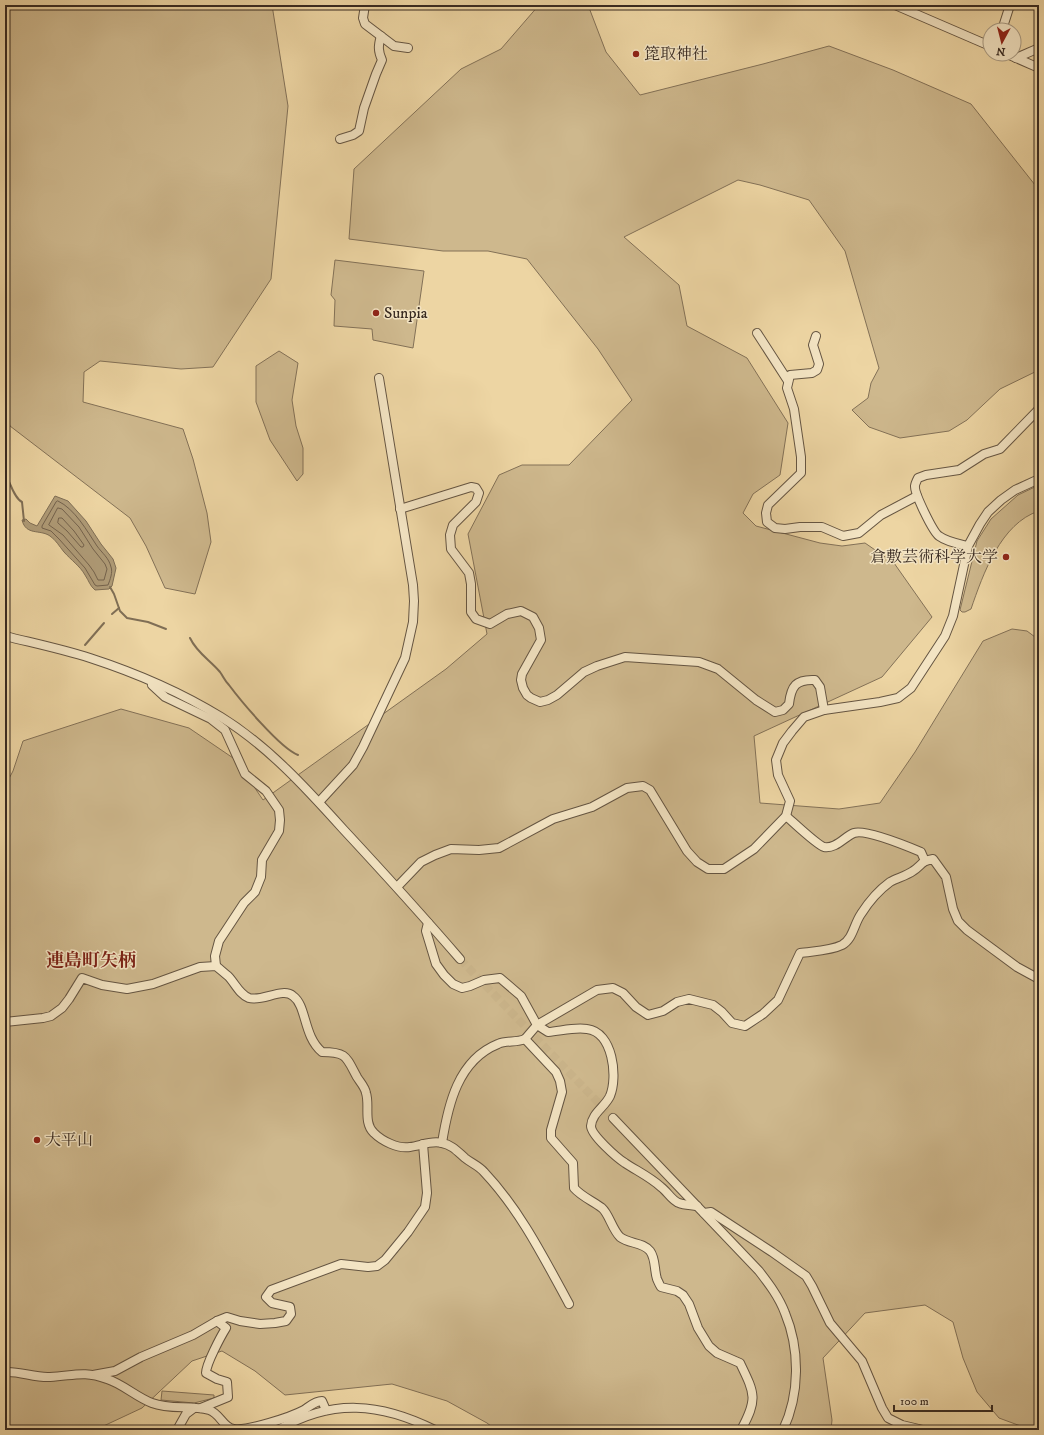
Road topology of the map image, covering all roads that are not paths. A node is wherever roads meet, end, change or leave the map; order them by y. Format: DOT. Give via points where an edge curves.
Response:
graph roads {
  1 [pos="365,5"];
  2 [pos="895,5"];
  3 [pos="1010,5"];
  4 [pos="1005,22"];
  5 [pos="381,36"];
  6 [pos="982,43"];
  7 [pos="408,48"];
  8 [pos="1039,48"];
  9 [pos="1022,55"];
  10 [pos="1022,61"];
  11 [pos="1039,68"];
  12 [pos="340,139"];
  13 [pos="757,333"];
  14 [pos="816,336"];
  15 [pos="379,378"];
  16 [pos="788,381"];
  17 [pos="1039,409"];
  18 [pos="1039,479"];
  19 [pos="917,496"];
  20 [pos="400,508"];
  21 [pos="968,546"];
  22 [pos="5,636"];
  23 [pos="147,680"];
  24 [pos="824,710"];
  25 [pos="319,802"];
  26 [pos="786,816"];
  27 [pos="925,861"];
  28 [pos="397,887"];
  29 [pos="428,922"];
  30 [pos="460,959"];
  31 [pos="216,966"];
  32 [pos="1039,979"];
  33 [pos="5,1022"];
  34 [pos="537,1025"];
  35 [pos="525,1039"];
  36 [pos="613,1118"];
  37 [pos="442,1143"];
  38 [pos="423,1144"];
  39 [pos="697,1206"];
  40 [pos="704,1213"];
  41 [pos="570,1304"];
  42 [pos="217,1321"];
  43 [pos="5,1372"];
  44 [pos="93,1374"];
  45 [pos="197,1408"];
  46 [pos="326,1410"];
  47 [pos="177,1430"];
  48 [pos="278,1430"];
  49 [pos="434,1430"];
  50 [pos="741,1430"];
  51 [pos="783,1430"];
  52 [pos="923,1430"];
  1 -- 5 [label="street" via="365,24"];
  2 -- 6 [label="street"];
  3 -- 4 [label="street"];
  5 -- 7 [label="street" via="394,46"];
  5 -- 12 [label="street" via="378,47 382,60 358,131 354,135"];
  8 -- 9 [label="street"];
  10 -- 11 [label="street"];
  13 -- 16 [label="street"];
  14 -- 16 [label="street" via="813,345 819,364 817,370 812,373 790,375"];
  15 -- 20 [label="street"];
  16 -- 19 [label="street" via="787,388 794,409 801,473 768,505 767,522 775,528 822,528 843,536 859,533 881,515"];
  17 -- 19 [label="street" via="1000,448 984,454 959,470 918,478 915,487"];
  18 -- 21 [label="street" via="1015,490 996,504 988,512"];
  19 -- 21 [label="street" via="938,536"];
  20 -- 24 [label="street" via="476,488 479,494 476,502 453,525 450,536 451,549 468,573 471,584 471,612 476,619 490,624 507,614 521,611 533,617 539,628 540,640 522,674 523,688 531,698 540,702 548,700 584,672 625,657 699,662 718,669 774,712 783,710 789,704 794,686 806,680 815,680 820,687"];
  20 -- 25 [label="street" via="413,585 410,641 405,658 353,765"];
  21 -- 24 [label="street" via="953,616 945,636 911,688 898,698"];
  22 -- 23 [label="street" via="88,658"];
  23 -- 25 [label="street" via="234,726"];
  23 -- 31 [label="street" via="165,697 211,719 225,730 244,774 266,791 279,810 279,831 262,860 261,877 255,892 244,903 219,941 215,956"];
  24 -- 26 [label="street" via="804,717 783,743 776,760 778,775 790,801"];
  25 -- 28 [label="street"];
  26 -- 27 [label="street" via="822,846 830,847 855,833 864,833 907,845 922,852"];
  26 -- 28 [label="street" via="754,849 724,869 708,869 686,851 650,790 643,786 627,788 592,807 553,819 499,848 451,849 435,855 421,862"];
  27 -- 32 [label="street" via="933,859 946,877 952,909 966,930 1016,967"];
  27 -- 34 [label="street" via="913,871 890,882 876,896 861,913 852,936 844,944 832,949 800,953 778,1000 763,1014 744,1026 732,1023 713,1005 688,999 677,1002 663,1011 648,1014 613,988 597,990"];
  28 -- 29 [label="street"];
  29 -- 30 [label="street"];
  29 -- 34 [label="street" via="426,931 436,964 453,984 462,988 484,980 500,978 521,996"];
  31 -- 33 [label="street" via="200,967 153,984 127,989 102,985 82,978 62,1008 51,1016"];
  31 -- 38 [label="street" via="247,998 286,993 292,995 298,1001 316,1047 322,1052 336,1052 347,1057 366,1093 368,1120 374,1134 393,1145 408,1148"];
  34 -- 35 [label="street"];
  34 -- 39 [label="street" via="548,1032 588,1028 600,1035 608,1046 613,1078 609,1097 592,1118 591,1128 597,1138 624,1163 661,1186 678,1203"];
  35 -- 37 [label="street" via="497,1044 468,1066 453,1095"];
  35 -- 50 [label="street" via="556,1072 560,1081 562,1092 551,1138 573,1163 574,1188 580,1195 603,1209 619,1236 648,1248 661,1287 683,1295 709,1346 717,1353 740,1363 753,1398 750,1413"];
  36 -- 39 [label="street"];
  37 -- 38 [label="street"];
  37 -- 41 [label="street" via="454,1148 482,1170 496,1186 538,1246"];
  38 -- 42 [label="street" via="427,1193 425,1207 385,1260 377,1266 368,1267 341,1264 271,1290 266,1297 272,1303 290,1307 291,1314 286,1321 260,1324 227,1317"];
  39 -- 40 [label="street"];
  40 -- 51 [label="street" via="759,1271 774,1290 785,1312 796,1357 793,1398"];
  40 -- 52 [label="street" via="711,1212 806,1276 830,1323 862,1361 888,1418 902,1425"];
  42 -- 44 [label="street" via="193,1335 115,1371"];
  42 -- 45 [label="street" via="226,1328 206,1368 206,1373 217,1380 227,1382 228,1397"];
  43 -- 44 [label="street" via="49,1377"];
  44 -- 45 [label="street" via="117,1383 152,1404"];
  45 -- 46 [label="street" via="213,1411 229,1429 237,1430 275,1422 318,1401 322,1401"];
  45 -- 47 [label="street" via="186,1414"];
  46 -- 48 [label="street"];
  46 -- 49 [label="street" via="382,1410 398,1414"];
}
